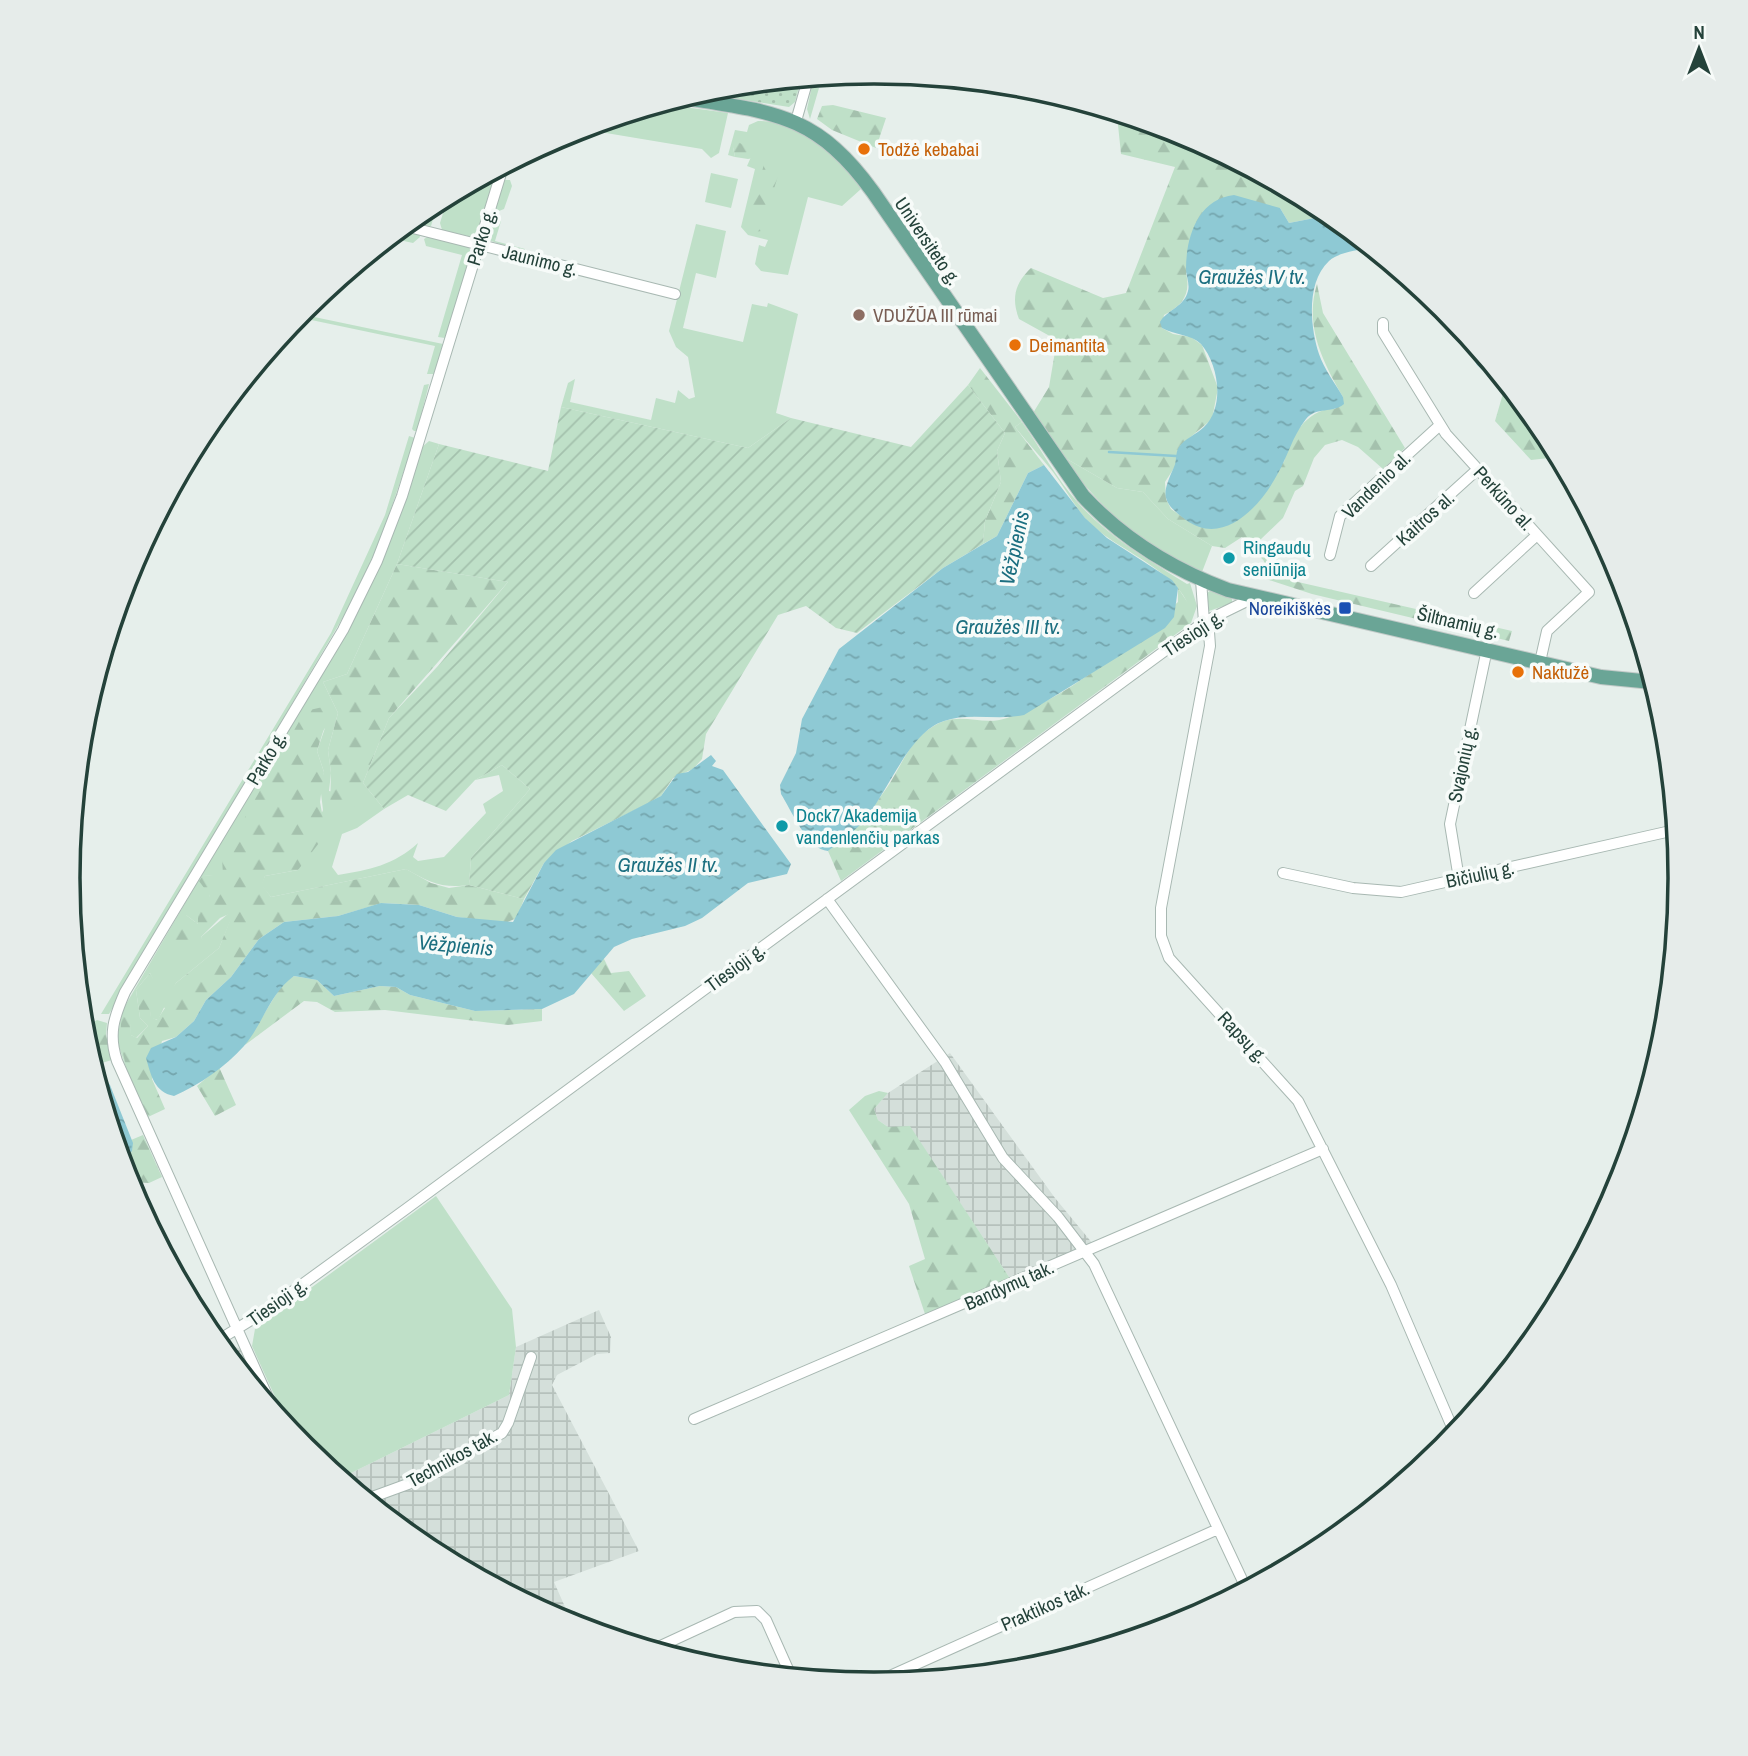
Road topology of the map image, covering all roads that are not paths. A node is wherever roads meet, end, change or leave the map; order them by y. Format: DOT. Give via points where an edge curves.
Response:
graph roads {
  1 [pos="806,88"];
  2 [pos="711,102"];
  3 [pos="796,121"];
  4 [pos="499,179"];
  5 [pos="417,229"];
  6 [pos="479,245"];
  7 [pos="675,294"];
  8 [pos="1383,323"];
  9 [pos="1440,425"];
  10 [pos="1478,469"];
  11 [pos="1537,535"];
  12 [pos="1330,555"];
  13 [pos="1371,566"];
  14 [pos="1201,580"];
  15 [pos="1474,593"];
  16 [pos="1255,597"];
  17 [pos="1204,622"];
  18 [pos="1487,649"];
  19 [pos="1540,662"];
  20 [pos="1642,681"];
  21 [pos="1666,832"];
  22 [pos="1283,873"];
  23 [pos="1460,879"];
  24 [pos="827,899"];
  25 [pos="1323,1149"];
  26 [pos="1085,1251"];
  27 [pos="237,1330"];
  28 [pos="226,1336"];
  29 [pos="531,1357"];
  30 [pos="260,1380"];
  31 [pos="694,1419"];
  32 [pos="1450,1423"];
  33 [pos="376,1496"];
  34 [pos="1218,1529"];
  35 [pos="1242,1581"];
  36 [pos="666,1643"];
  37 [pos="787,1667"];
  38 [pos="901,1671"];
  1 -- 3 [label="street"];
  2 -- 3 [label="main road, Universiteto g."];
  3 -- 14 [label="main road, Universiteto g." via="837,149 863,178 1083,496 1126,537"];
  4 -- 6 [label="street, Parko g."];
  5 -- 6 [label="street, Jaunimo g."];
  6 -- 7 [label="street, Jaunimo g."];
  6 -- 27 [label="street, Parko g." via="402,496 365,585 113,1019 117,1061"];
  8 -- 9 [label="street, Perkūno al." via="1383,332"];
  9 -- 10 [label="street, Perkūno al."];
  9 -- 12 [label="street, Vandenio al." via="1340,516"];
  10 -- 11 [label="street, Perkūno al."];
  10 -- 13 [label="street, Kaitros al."];
  11 -- 15 [label="street"];
  11 -- 19 [label="street, Perkūno al." via="1589,592 1547,631"];
  14 -- 16 [label="main road, Universiteto g."];
  14 -- 17 [label="street, Rapsų g."];
  16 -- 17 [label="street, Tiesioji g."];
  16 -- 18 [label="main road, Šiltnamių g."];
  17 -- 24 [label="street, Tiesioji g."];
  17 -- 25 [label="street, Rapsų g." via="1210,646 1161,908 1161,936 1169,958 1298,1101"];
  18 -- 19 [label="main road, Šiltnamių g."];
  18 -- 23 [label="street, Svajonių g." via="1452,806 1450,824"];
  19 -- 20 [label="main road, Šiltnamių g." via="1601,677"];
  21 -- 23 [label="street, Bičiulių g."];
  22 -- 23 [label="street, Bičiulių g." via="1390,892"];
  24 -- 26 [label="street" via="946,1062 1003,1158"];
  24 -- 27 [label="street, Tiesioji g."];
  25 -- 26 [label="street, Bandymų tak."];
  25 -- 32 [label="street, Rapsų g." via="1391,1285"];
  26 -- 31 [label="street, Bandymų tak."];
  26 -- 34 [label="street"];
  27 -- 28 [label="street, Tiesioji g."];
  27 -- 30 [label="street, Parko g."];
  29 -- 33 [label="street, Technikos tak." via="502,1433 408,1484"];
  34 -- 35 [label="street"];
  34 -- 38 [label="street, Praktikos tak."];
  36 -- 37 [label="street" via="734,1612 757,1611 766,1619"];
}
